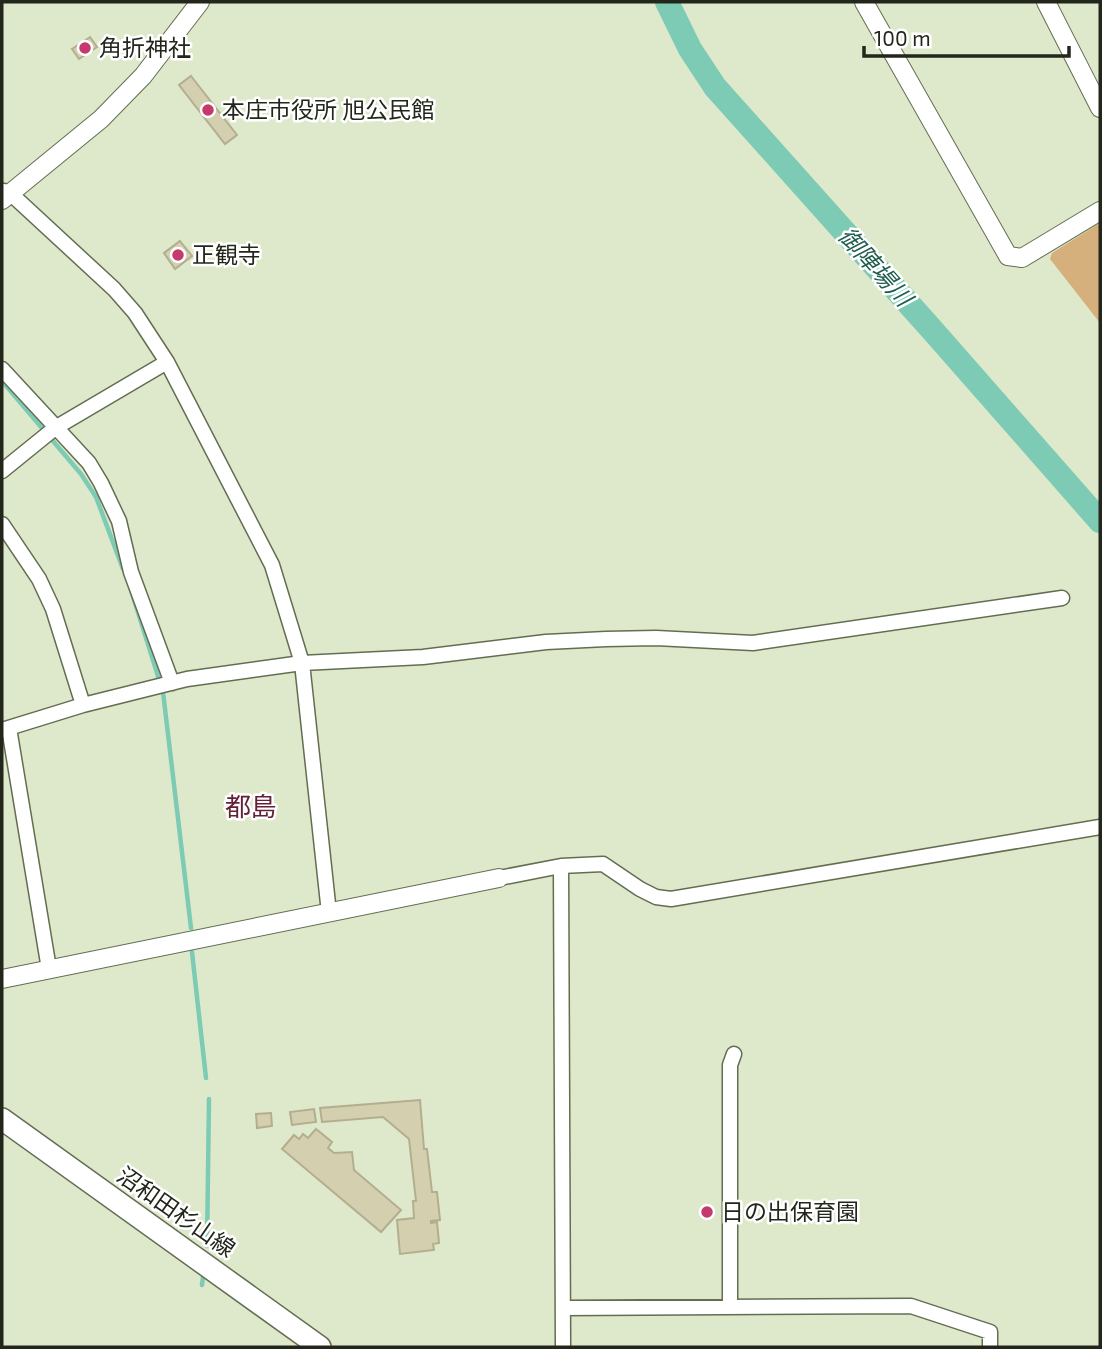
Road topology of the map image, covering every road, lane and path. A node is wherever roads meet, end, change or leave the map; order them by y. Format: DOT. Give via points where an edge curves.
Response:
graph roads {
  1 [pos="200,2"];
  2 [pos="864,2"];
  3 [pos="1046,2"];
  4 [pos="1100,108"];
  5 [pos="4,194"];
  6 [pos="1100,211"];
  7 [pos="167,362"];
  8 [pos="2,369"];
  9 [pos="55,428"];
  10 [pos="2,471"];
  11 [pos="2,524"];
  12 [pos="1062,598"];
  13 [pos="302,663"];
  14 [pos="172,683"];
  15 [pos="83,705"];
  16 [pos="6,729"];
  17 [pos="1100,827"];
  18 [pos="561,866"];
  19 [pos="499,878"];
  20 [pos="328,913"];
  21 [pos="49,969"];
  22 [pos="2,979"];
  23 [pos="734,1054"];
  24 [pos="2,1119"];
  25 [pos="730,1306"];
  26 [pos="563,1308"];
  27 [pos="320,1347"];
  28 [pos="563,1347"];
  29 [pos="990,1347"];
  1 -- 5 [label="street" via="143,76 101,118"];
  2 -- 6 [label="street" via="1008,256 1022,258"];
  3 -- 4 [label="street"];
  5 -- 7 [label="street" via="114,289"];
  7 -- 9 [label="street"];
  7 -- 13 [label="street" via="272,565"];
  8 -- 9 [label="street"];
  9 -- 10 [label="street"];
  9 -- 14 [label="street" via="102,483"];
  11 -- 15 [label="street" via="39,579"];
  12 -- 13 [label="street" via="753,643 606,639 423,657"];
  13 -- 14 [label="street"];
  13 -- 20 [label="street"];
  14 -- 15 [label="street"];
  15 -- 16 [label="street"];
  16 -- 21 [label="street"];
  17 -- 18 [label="street" via="671,899 640,889 603,864"];
  18 -- 19 [label="street"];
  18 -- 26 [label="street"];
  19 -- 20 [label="street"];
  20 -- 21 [label="street"];
  21 -- 22 [label="street"];
  23 -- 25 [label="street" via="730,1065"];
  24 -- 27 [label="main road, 沼和田杉山線"];
  25 -- 26 [label="street"];
  25 -- 29 [label="street" via="911,1307 990,1332"];
  26 -- 28 [label="street"];
}
